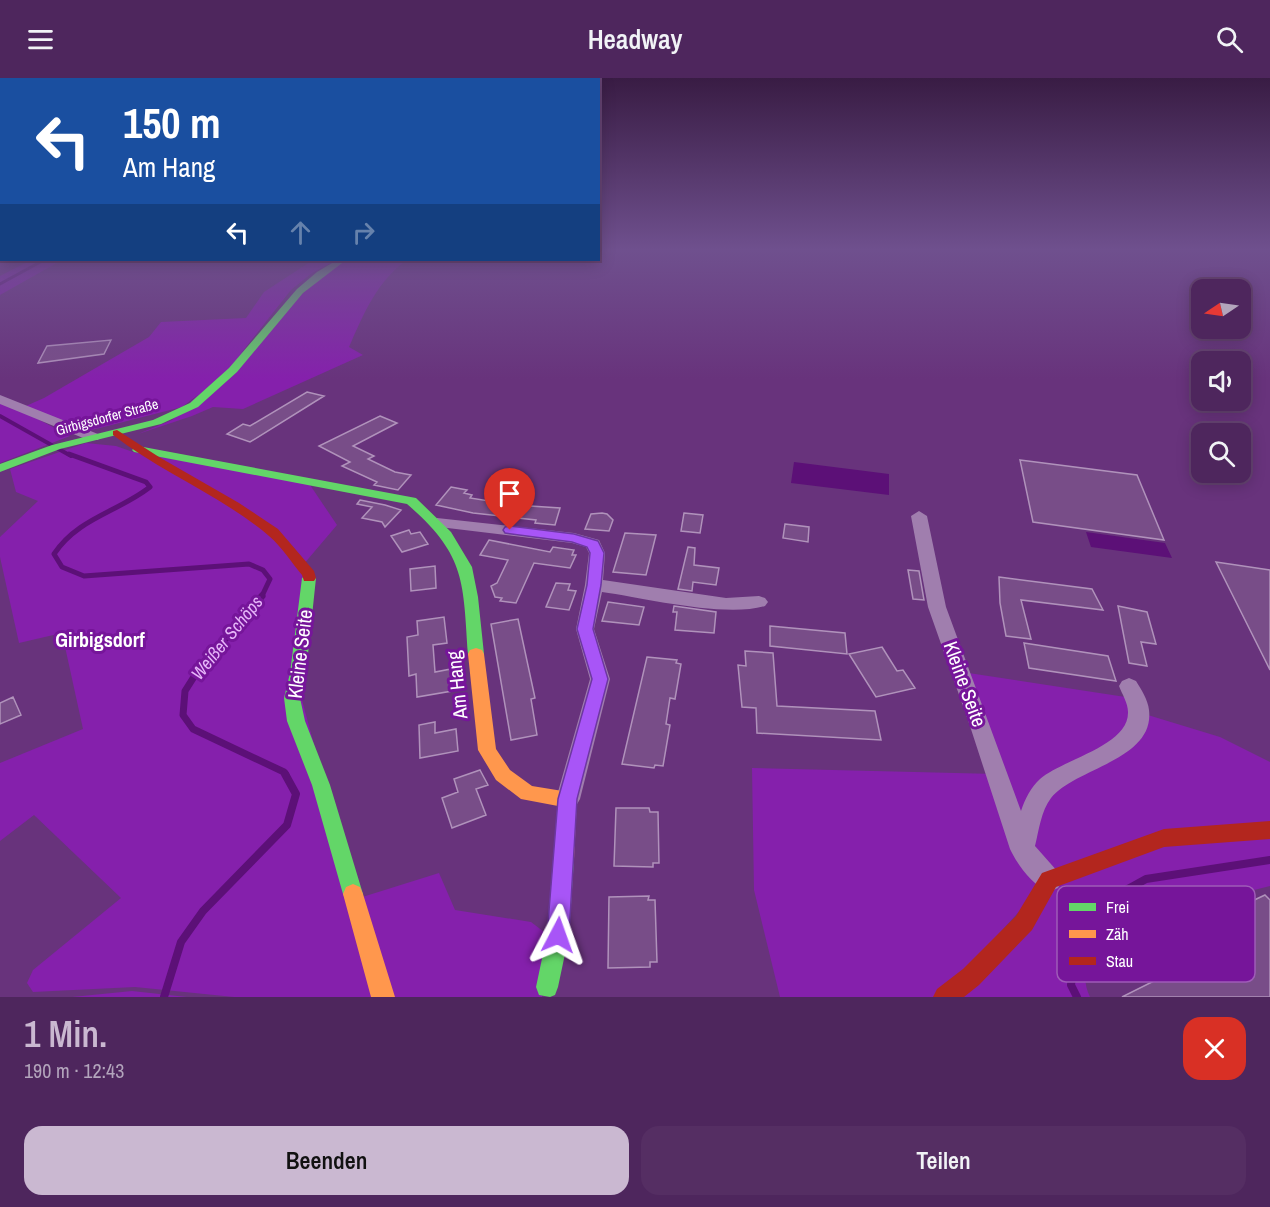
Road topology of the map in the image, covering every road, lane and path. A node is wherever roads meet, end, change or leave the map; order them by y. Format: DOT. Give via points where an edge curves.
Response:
graph roads {
  1 [pos="295,294"];
  2 [pos="0,399"];
  3 [pos="117,433"];
  4 [pos="87,439"];
  5 [pos="138,450"];
  6 [pos="0,468"];
  7 [pos="919,516"];
  8 [pos="437,523"];
  9 [pos="594,585"];
  10 [pos="759,602"];
  11 [pos="1129,686"];
  12 [pos="568,799"];
  13 [pos="1270,830"];
  14 [pos="1022,849"];
  15 [pos="1049,880"];
  16 [pos="548,987"];
  17 [pos="383,997"];
  18 [pos="945,997"];
  1 -- 3 [label="street, Girbigsdorfer Straße" via="250,353 194,405 152,424"];
  2 -- 4 [label="street"];
  3 -- 4 [label="street, Girbigsdorfer Straße"];
  3 -- 5 [label="street, Kleine Seite"];
  4 -- 6 [label="street, Girbigsdorfer Straße"];
  5 -- 8 [label="street, Am Hang" via="411,501"];
  5 -- 17 [label="street, Kleine Seite" via="274,533 309,574 292,698 296,721 321,785"];
  7 -- 14 [label="street, Kleine Seite" via="937,607"];
  8 -- 9 [label="street" via="574,538 593,544 597,553"];
  8 -- 12 [label="street, Am Hang" via="453,544 468,577 487,750 503,775 528,793"];
  9 -- 10 [label="street" via="726,604"];
  9 -- 12 [label="street" via="585,629 600,679"];
  11 -- 14 [label="street" via="1139,712 1136,732 1121,745 1048,786 1036,803"];
  12 -- 16 [label="street" via="558,935"];
  13 -- 15 [label="street" via="1164,838"];
  14 -- 15 [label="street, Kleine Seite"];
  15 -- 18 [label="street" via="1024,923 971,977"];
}
